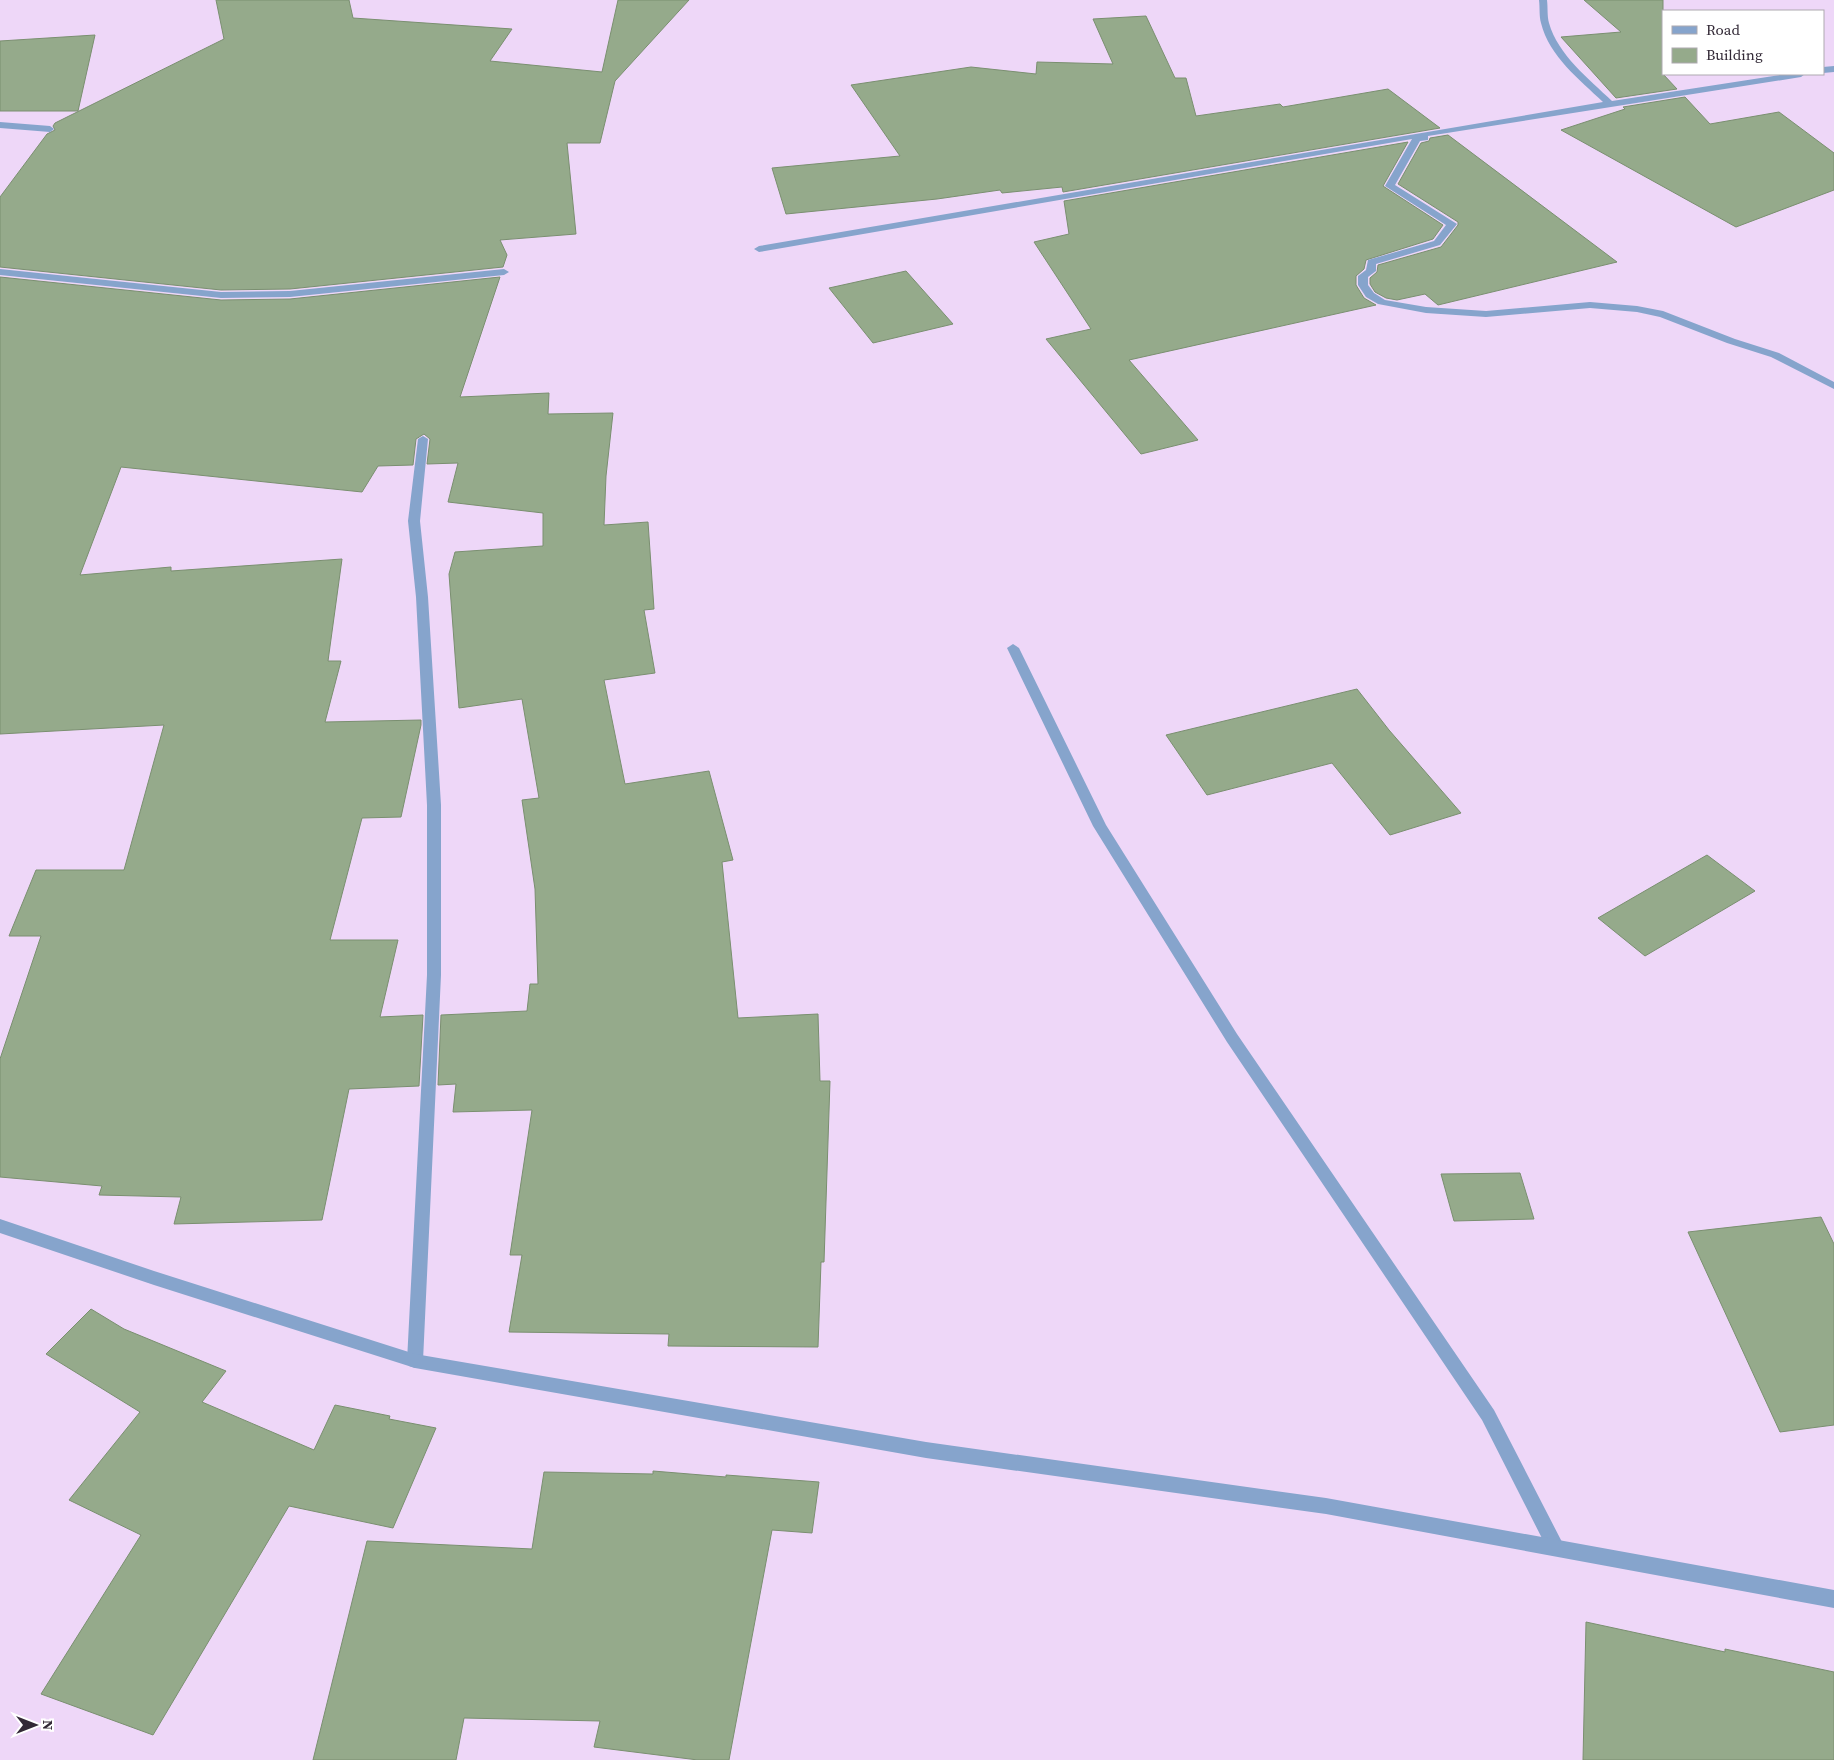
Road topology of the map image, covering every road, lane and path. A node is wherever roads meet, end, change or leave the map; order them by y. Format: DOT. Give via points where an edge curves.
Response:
graph roads {
  1 [pos="1543,0"];
  2 [pos="1795,75"];
  3 [pos="1610,104"];
  4 [pos="0,124"];
  5 [pos="1485,124"];
  6 [pos="50,129"];
  7 [pos="759,249"];
  8 [pos="0,272"];
  9 [pos="504,272"];
  10 [pos="1834,386"];
  11 [pos="423,439"];
  12 [pos="1013,648"];
  13 [pos="0,1226"];
  14 [pos="415,1361"];
  15 [pos="1556,1548"];
  16 [pos="1834,1599"];
  1 -- 3 [label="street" via="1545,23 1555,44 1572,67"];
  2 -- 3 [label="street"];
  3 -- 5 [label="street"];
  4 -- 6 [label="street"];
  5 -- 7 [label="street"];
  5 -- 10 [label="street" via="1475,136 1417,138 1390,186 1452,224 1438,243 1371,262 1371,270 1363,276 1363,285 1370,295 1399,306 1477,314 1523,313 1590,305 1663,314 1731,342 1775,355"];
  8 -- 9 [label="street" via="220,295 290,294"];
  11 -- 14 [label="street" via="414,521 422,597 434,805 434,975"];
  12 -- 15 [label="street" via="1100,826 1232,1038 1488,1415"];
  13 -- 14 [label="street"];
  14 -- 15 [label="street" via="926,1450 1326,1506"];
  15 -- 16 [label="street"];
}
